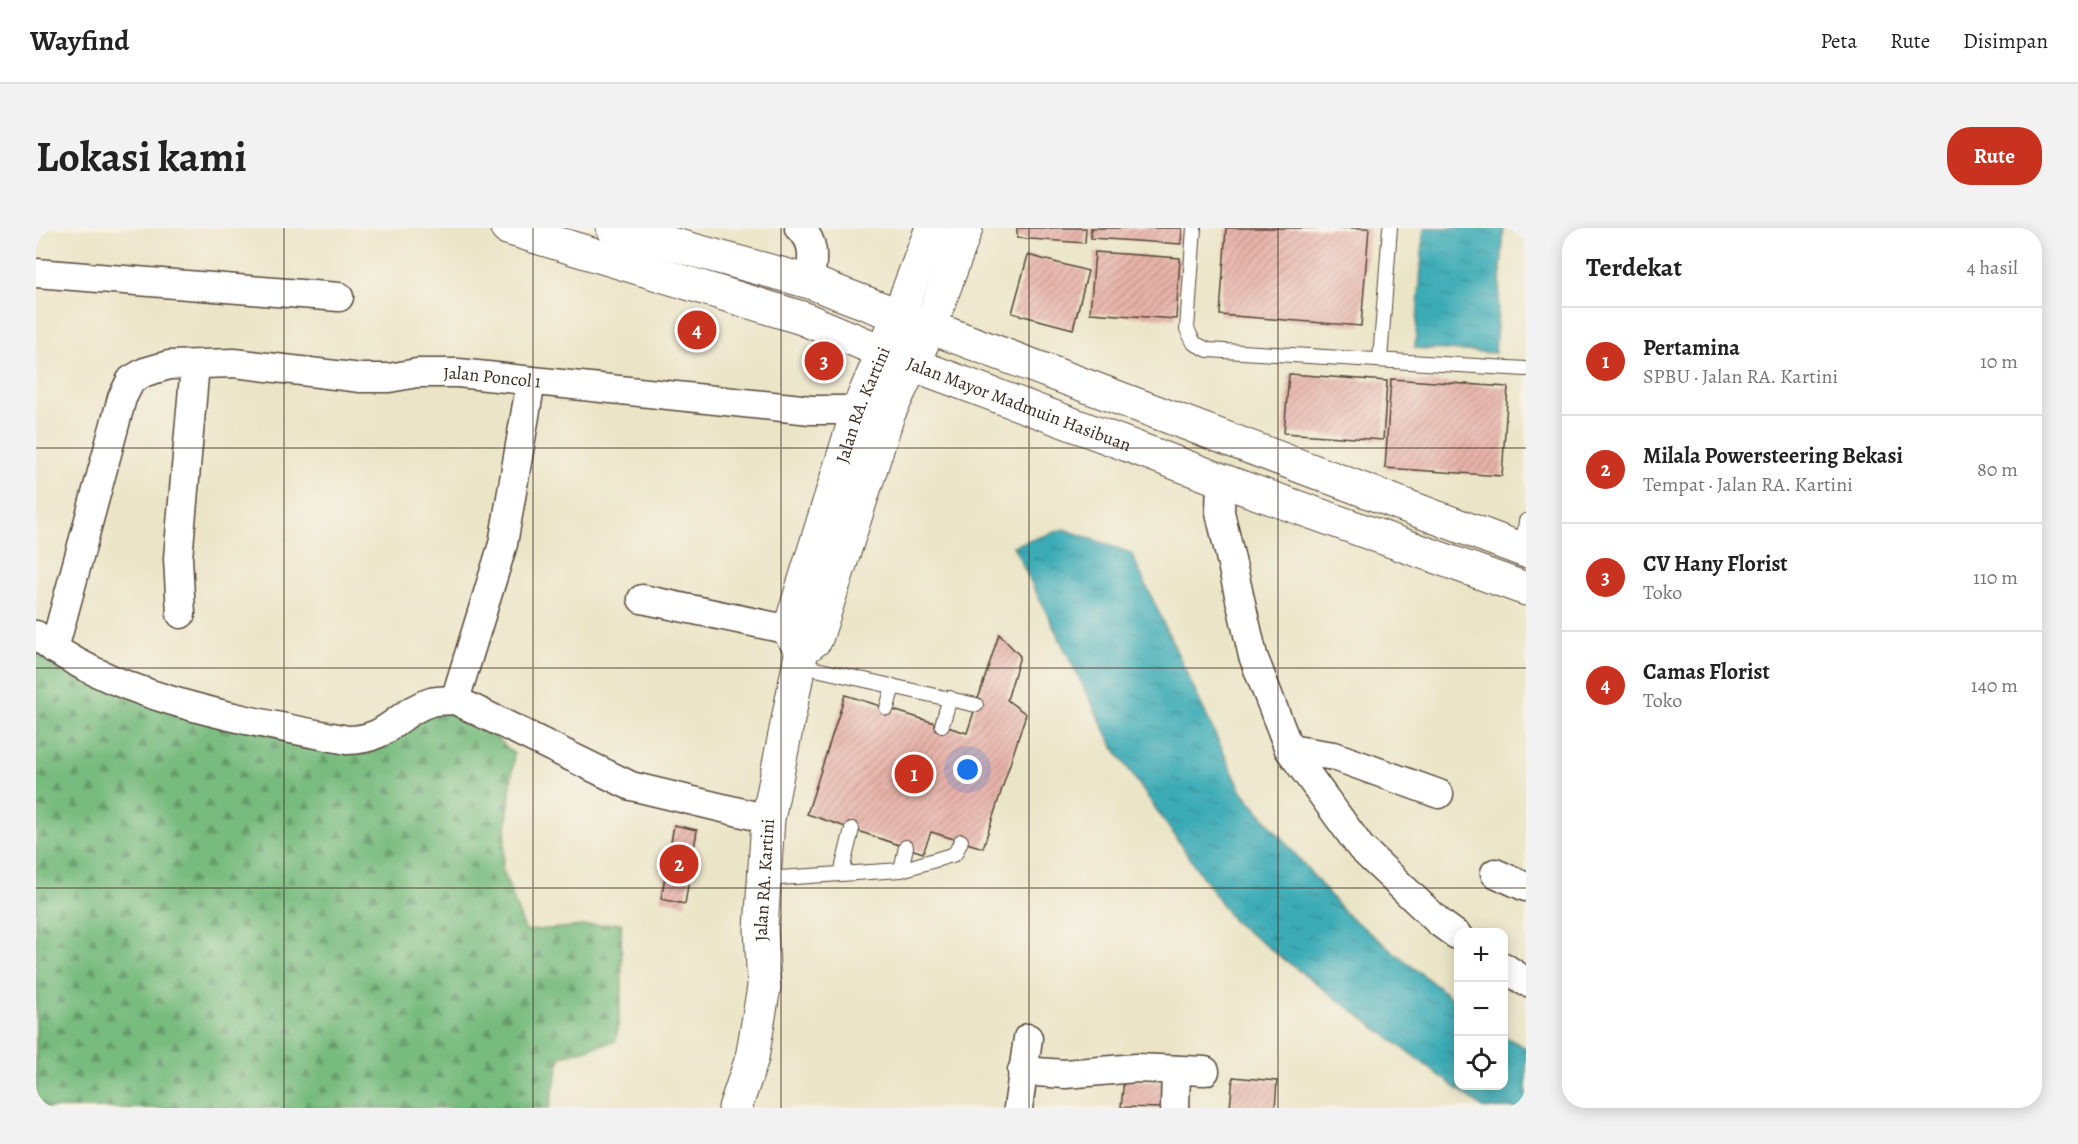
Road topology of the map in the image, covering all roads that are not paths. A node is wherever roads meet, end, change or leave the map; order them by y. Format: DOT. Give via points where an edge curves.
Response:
graph roads {
  1 [pos="507,228"];
  2 [pos="613,228"];
  3 [pos="799,228"];
  4 [pos="932,228"];
  5 [pos="966,228"];
  6 [pos="1194,228"];
  7 [pos="1390,228"];
  8 [pos="36,273"];
  9 [pos="810,282"];
  10 [pos="339,297"];
  11 [pos="899,315"];
  12 [pos="930,327"];
  13 [pos="898,357"];
  14 [pos="1380,360"];
  15 [pos="195,365"];
  16 [pos="1526,369"];
  17 [pos="531,381"];
  18 [pos="858,410"];
  19 [pos="1221,480"];
  20 [pos="1525,540"];
  21 [pos="1526,589"];
  22 [pos="642,600"];
  23 [pos="181,614"];
  24 [pos="45,642"];
  25 [pos="801,646"];
  26 [pos="894,686"];
  27 [pos="950,698"];
  28 [pos="455,700"];
  29 [pos="976,705"];
  30 [pos="887,708"];
  31 [pos="942,725"];
  32 [pos="1289,749"];
  33 [pos="1439,794"];
  34 [pos="768,819"];
  35 [pos="852,829"];
  36 [pos="961,841"];
  37 [pos="906,847"];
  38 [pos="901,870"];
  39 [pos="1495,873"];
  40 [pos="842,874"];
  41 [pos="763,879"];
  42 [pos="1525,883"];
  43 [pos="1454,933"];
  44 [pos="1508,970"];
  45 [pos="1526,982"];
  46 [pos="1028,1038"];
  47 [pos="1176,1070"];
  48 [pos="1022,1071"];
  49 [pos="1205,1071"];
  50 [pos="735,1108"];
  51 [pos="1018,1108"];
  52 [pos="1174,1108"];
  1 -- 13 [label="main road, Jalan Mayor Madmuin Hasibuan" via="802,318"];
  2 -- 9 [label="main road"];
  3 -- 9 [label="street" via="813,253"];
  4 -- 11 [label="main road, Jalan RA. Kartini"];
  5 -- 12 [label="main road, Jalan RA. Kartini"];
  6 -- 14 [label="lane" via="1187,328 1194,343 1208,350"];
  7 -- 14 [label="lane"];
  8 -- 10 [label="street"];
  9 -- 11 [label="main road"];
  11 -- 12 [label="main road"];
  11 -- 13 [label="main road, Jalan RA. Kartini"];
  12 -- 13 [label="main road, Jalan RA. Kartini"];
  12 -- 20 [label="main road"];
  13 -- 18 [label="main road, Jalan RA. Kartini"];
  13 -- 19 [label="main road, Jalan Mayor Madmuin Hasibuan"];
  13 -- 25 [label="main road, Jalan RA. Kartini" via="888,415"];
  14 -- 16 [label="lane"];
  15 -- 17 [label="street, Jalan Poncol 1" via="246,364 361,378 458,373"];
  15 -- 23 [label="street" via="178,558"];
  15 -- 24 [label="street, Jalan Poncol 1" via="169,365 131,380"];
  17 -- 18 [label="street, Jalan Poncol 1" via="810,410"];
  17 -- 28 [label="street" via="503,544"];
  18 -- 25 [label="main road, Jalan RA. Kartini"];
  19 -- 21 [label="main road, Jalan Mayor Madmuin Hasibuan"];
  19 -- 32 [label="street" via="1220,512 1253,657"];
  22 -- 25 [label="street"];
  24 -- 28 [label="street" via="134,688 237,719 347,740 365,740 432,702"];
  25 -- 26 [label="lane"];
  25 -- 34 [label="main road, Jalan RA. Kartini"];
  26 -- 27 [label="lane"];
  26 -- 30 [label="lane"];
  27 -- 29 [label="lane"];
  27 -- 31 [label="lane"];
  28 -- 34 [label="street" via="631,786"];
  32 -- 33 [label="street" via="1334,756"];
  32 -- 43 [label="street" via="1361,848"];
  34 -- 41 [label="main road, Jalan RA. Kartini"];
  35 -- 40 [label="lane"];
  36 -- 38 [label="lane" via="955,854"];
  37 -- 38 [label="lane"];
  38 -- 40 [label="lane"];
  39 -- 42 [label="street"];
  40 -- 41 [label="lane"];
  41 -- 50 [label="main road, Jalan RA. Kartini" via="760,929 764,987 752,1058"];
  44 -- 45 [label="street"];
  46 -- 48 [label="street"];
  47 -- 48 [label="street" via="1136,1068 1065,1074"];
  47 -- 49 [label="street"];
  47 -- 52 [label="street"];
  48 -- 51 [label="street"];
}
